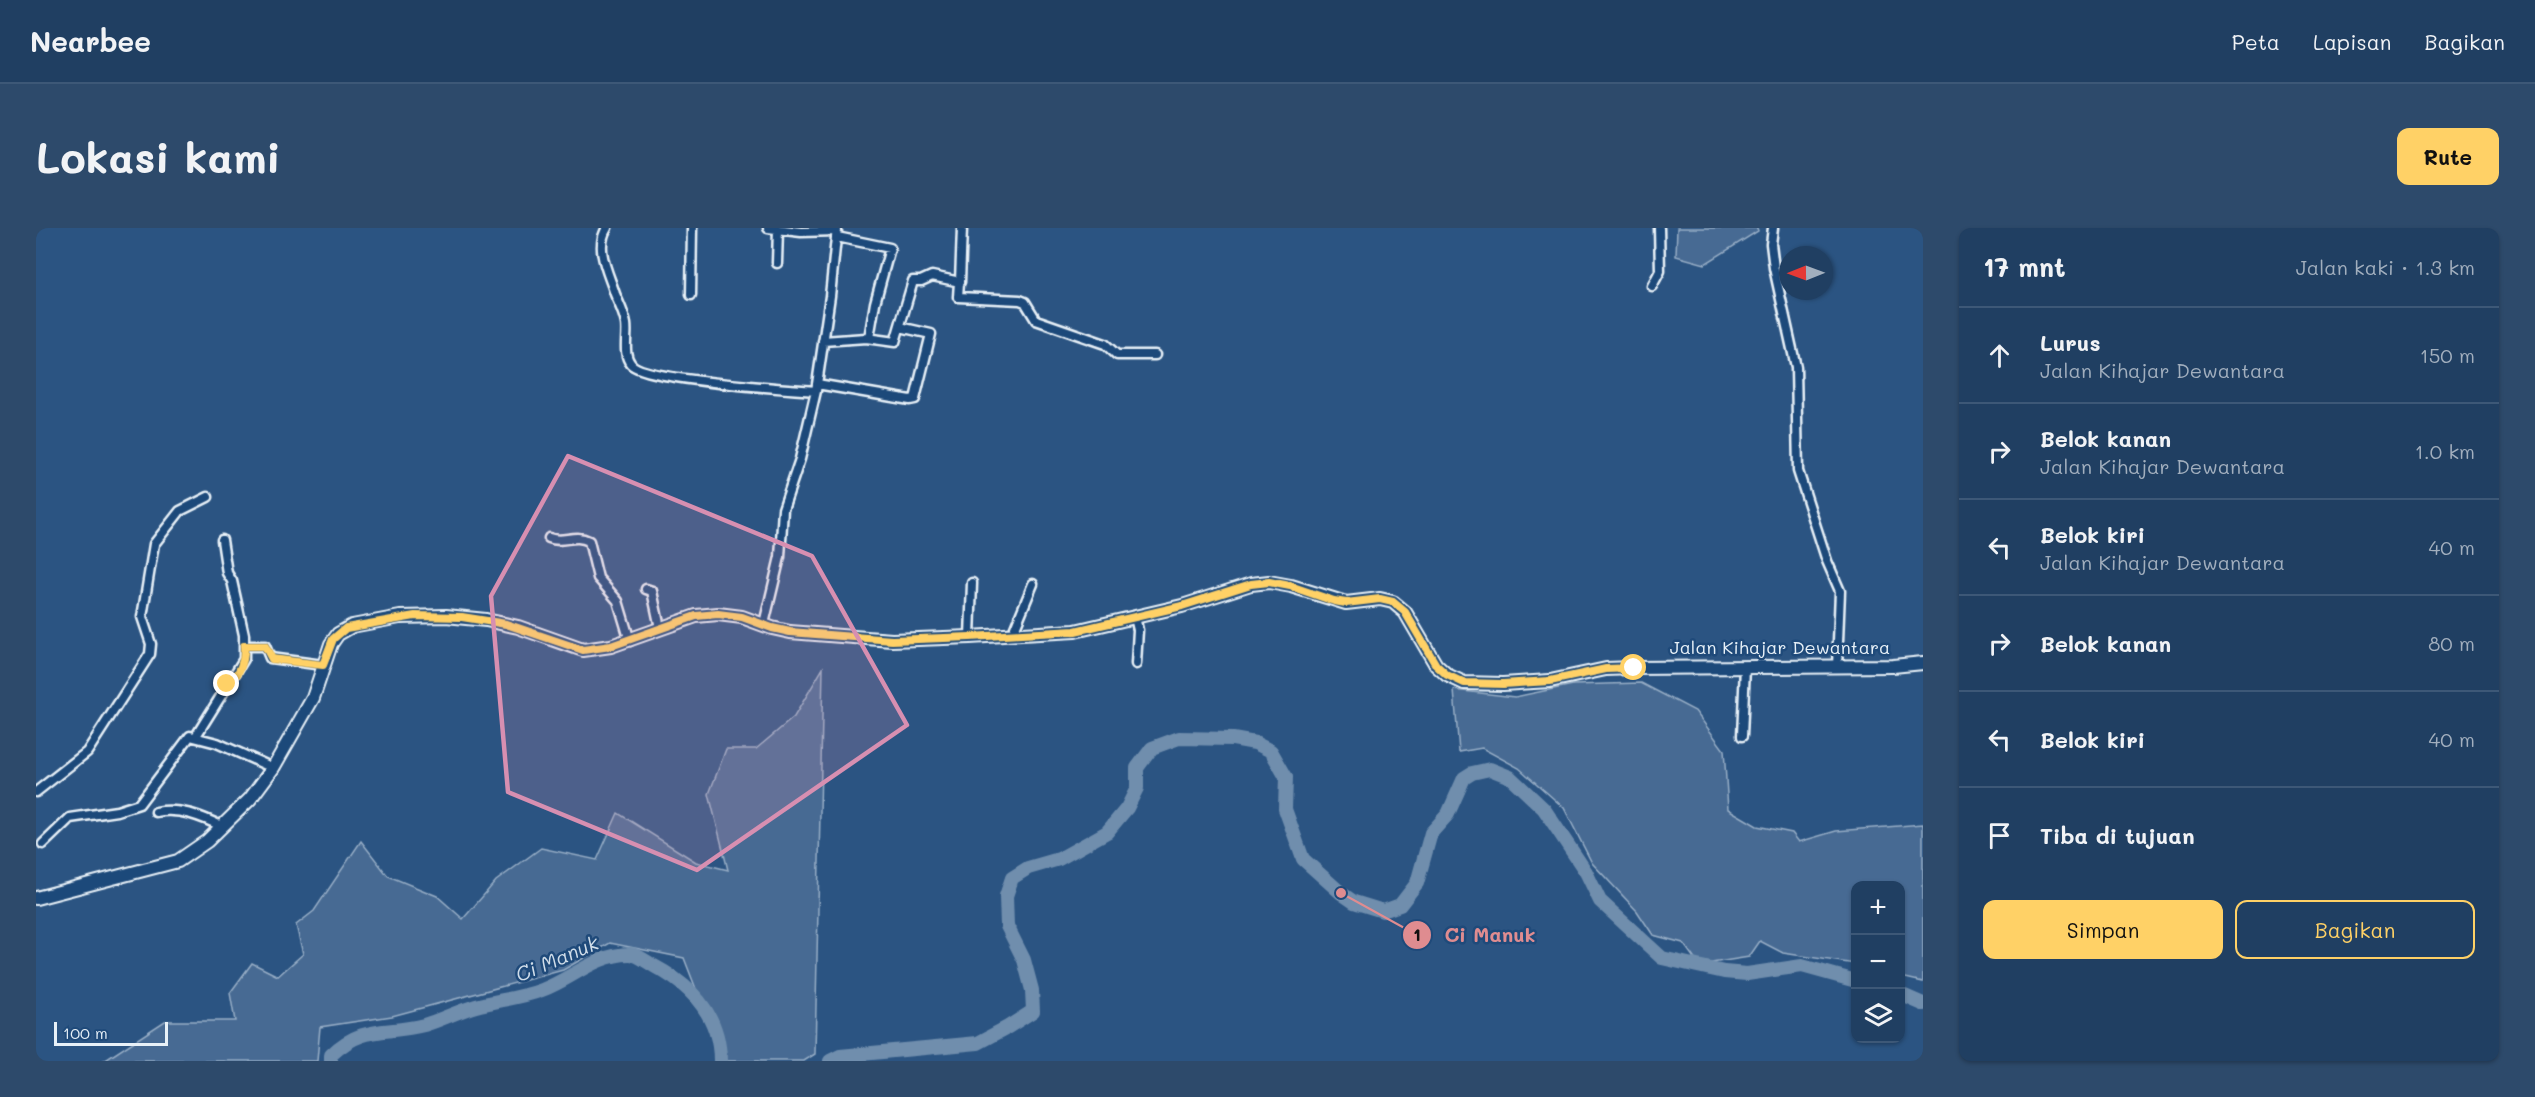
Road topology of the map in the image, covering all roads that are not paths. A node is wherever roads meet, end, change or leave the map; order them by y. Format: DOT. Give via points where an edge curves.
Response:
graph roads {
  1 [pos="607,228"];
  2 [pos="692,228"];
  3 [pos="768,228"];
  4 [pos="962,228"];
  5 [pos="1659,228"];
  6 [pos="1773,228"];
  7 [pos="778,229"];
  8 [pos="837,232"];
  9 [pos="777,264"];
  10 [pos="959,282"];
  11 [pos="1652,286"];
  12 [pos="691,296"];
  13 [pos="900,327"];
  14 [pos="869,338"];
  15 [pos="823,341"];
  16 [pos="1155,355"];
  17 [pos="816,387"];
  18 [pos="208,497"];
  19 [pos="549,538"];
  20 [pos="222,540"];
  21 [pos="972,584"];
  22 [pos="1033,584"];
  23 [pos="646,589"];
  24 [pos="1136,617"];
  25 [pos="764,624"];
  26 [pos="660,628"];
  27 [pos="1012,635"];
  28 [pos="970,637"];
  29 [pos="630,640"];
  30 [pos="244,646"];
  31 [pos="1923,663"];
  32 [pos="1136,664"];
  33 [pos="323,665"];
  34 [pos="1745,667"];
  35 [pos="1837,667"];
  36 [pos="196,736"];
  37 [pos="1742,736"];
  38 [pos="273,768"];
  39 [pos="36,792"];
  40 [pos="156,812"];
  41 [pos="223,826"];
  42 [pos="44,844"];
  43 [pos="36,898"];
  1 -- 17 [label="street" via="602,239 603,254 624,318 627,358 635,368 661,376 756,388"];
  2 -- 12 [label="street"];
  3 -- 7 [label="street"];
  4 -- 10 [label="street"];
  5 -- 11 [label="street" via="1660,271"];
  6 -- 35 [label="street" via="1774,268 1796,367 1798,471 1840,591"];
  7 -- 8 [label="street"];
  7 -- 9 [label="street"];
  8 -- 14 [label="street" via="890,248"];
  8 -- 15 [label="street"];
  10 -- 13 [label="street" via="932,276 913,281"];
  10 -- 16 [label="street" via="958,297 1020,300 1036,320 1106,344 1117,355"];
  13 -- 14 [label="street" via="894,342"];
  13 -- 17 [label="street" via="931,334 914,400"];
  14 -- 15 [label="street"];
  15 -- 17 [label="street"];
  17 -- 25 [label="street" via="800,459 783,509 780,557"];
  18 -- 39 [label="street" via="180,511 154,544 142,617 151,644 150,654 87,752"];
  19 -- 29 [label="street" via="558,541 576,537 589,541 598,578 618,601"];
  20 -- 30 [label="street"];
  21 -- 28 [label="street"];
  22 -- 27 [label="street"];
  23 -- 26 [label="street" via="652,591"];
  24 -- 27 [label="main road, Jalan Kihajar Dewantara" via="1075,631"];
  24 -- 32 [label="street"];
  24 -- 34 [label="main road, Jalan Kihajar Dewantara" via="1251,584 1278,583 1346,603 1380,599 1393,602 1405,612 1436,665 1464,683 1550,681 1618,668"];
  25 -- 26 [label="main road, Jalan Kihajar Dewantara" via="718,614 696,616"];
  25 -- 28 [label="main road, Jalan Kihajar Dewantara" via="790,632 892,640"];
  26 -- 29 [label="main road, Jalan Kihajar Dewantara"];
  27 -- 28 [label="main road, Jalan Kihajar Dewantara"];
  29 -- 33 [label="main road, Jalan Kihajar Dewantara" via="583,650 506,624 462,617 415,616 346,628 333,639"];
  30 -- 33 [label="street" via="265,646 272,659"];
  30 -- 36 [label="street" via="243,663"];
  31 -- 35 [label="main road, Jalan Kihajar Dewantara"];
  33 -- 38 [label="main road, Jalan Kihajar Dewantara" via="313,698"];
  34 -- 35 [label="main road, Jalan Kihajar Dewantara"];
  34 -- 37 [label="street"];
  36 -- 38 [label="street"];
  36 -- 42 [label="street" via="187,738 140,804 70,818"];
  38 -- 41 [label="main road, Jalan Kihajar Dewantara" via="250,800"];
  40 -- 41 [label="street" via="172,810"];
  41 -- 43 [label="main road, Jalan Kihajar Dewantara" via="178,861"];
}
